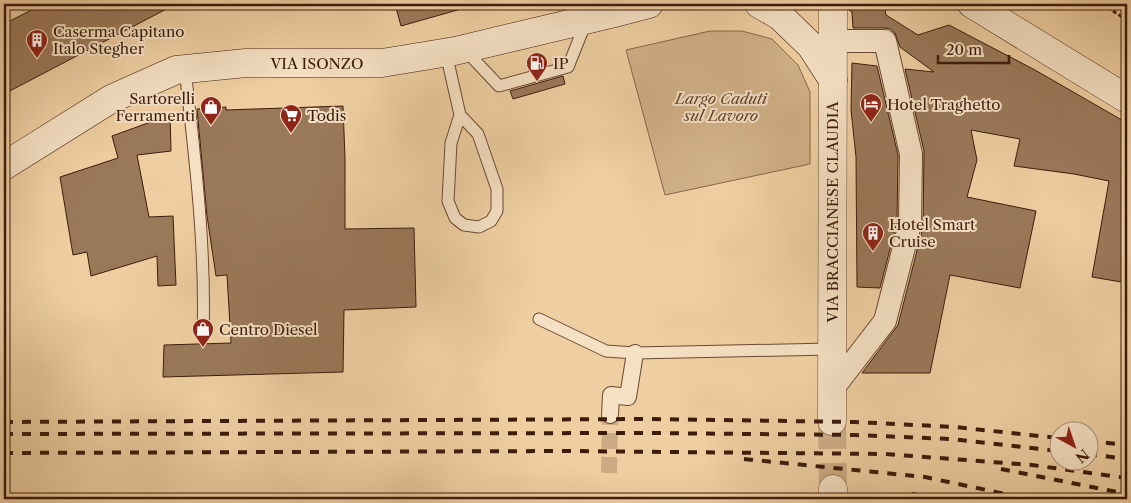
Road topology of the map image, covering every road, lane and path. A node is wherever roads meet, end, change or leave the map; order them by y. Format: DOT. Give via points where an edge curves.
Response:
graph roads {
  1 [pos="649,4"];
  2 [pos="759,4"];
  3 [pos="832,4"];
  4 [pos="972,4"];
  5 [pos="987,4"];
  6 [pos="1102,4"];
  7 [pos="587,20"];
  8 [pos="1127,20"];
  9 [pos="1008,26"];
  10 [pos="834,41"];
  11 [pos="455,51"];
  12 [pos="185,69"];
  13 [pos="833,80"];
  14 [pos="1127,98"];
  15 [pos="460,115"];
  16 [pos="4,166"];
  17 [pos="540,320"];
  18 [pos="203,337"];
  19 [pos="832,349"];
  20 [pos="635,353"];
  21 [pos="831,391"];
  22 [pos="610,415"];
  23 [pos="832,421"];
  1 -- 7 [label="main road, VIA ISONZO"];
  2 -- 13 [label="main road" via="780,16 812,46"];
  3 -- 10 [label="main road, VIA BRACCIANESE CLAUDIA"];
  4 -- 9 [label="main road"];
  5 -- 9 [label="main road"];
  6 -- 8 [label="path"];
  7 -- 11 [label="main road, VIA ISONZO"];
  7 -- 11 [label="lane" via="568,67 499,86"];
  9 -- 14 [label="main road"];
  10 -- 13 [label="main road, VIA BRACCIANESE CLAUDIA"];
  10 -- 21 [label="street" via="885,41 911,154 910,224 885,321"];
  11 -- 12 [label="main road, VIA ISONZO" via="382,63 246,63"];
  11 -- 15 [label="lane"];
  12 -- 16 [label="main road, VIA ISONZO" via="111,99"];
  12 -- 18 [label="lane" via="201,220"];
  13 -- 19 [label="main road, VIA BRACCIANESE CLAUDIA"];
  15 -- 15 [label="lane" via="451,143 448,201 455,218 464,225 479,227 491,221 497,211 497,189 478,134"];
  17 -- 20 [label="lane" via="606,351"];
  19 -- 20 [label="lane"];
  19 -- 21 [label="main road, VIA BRACCIANESE CLAUDIA"];
  20 -- 22 [label="street" via="628,396 611,395"];
  21 -- 23 [label="main road, VIA BRACCIANESE CLAUDIA"];
}
